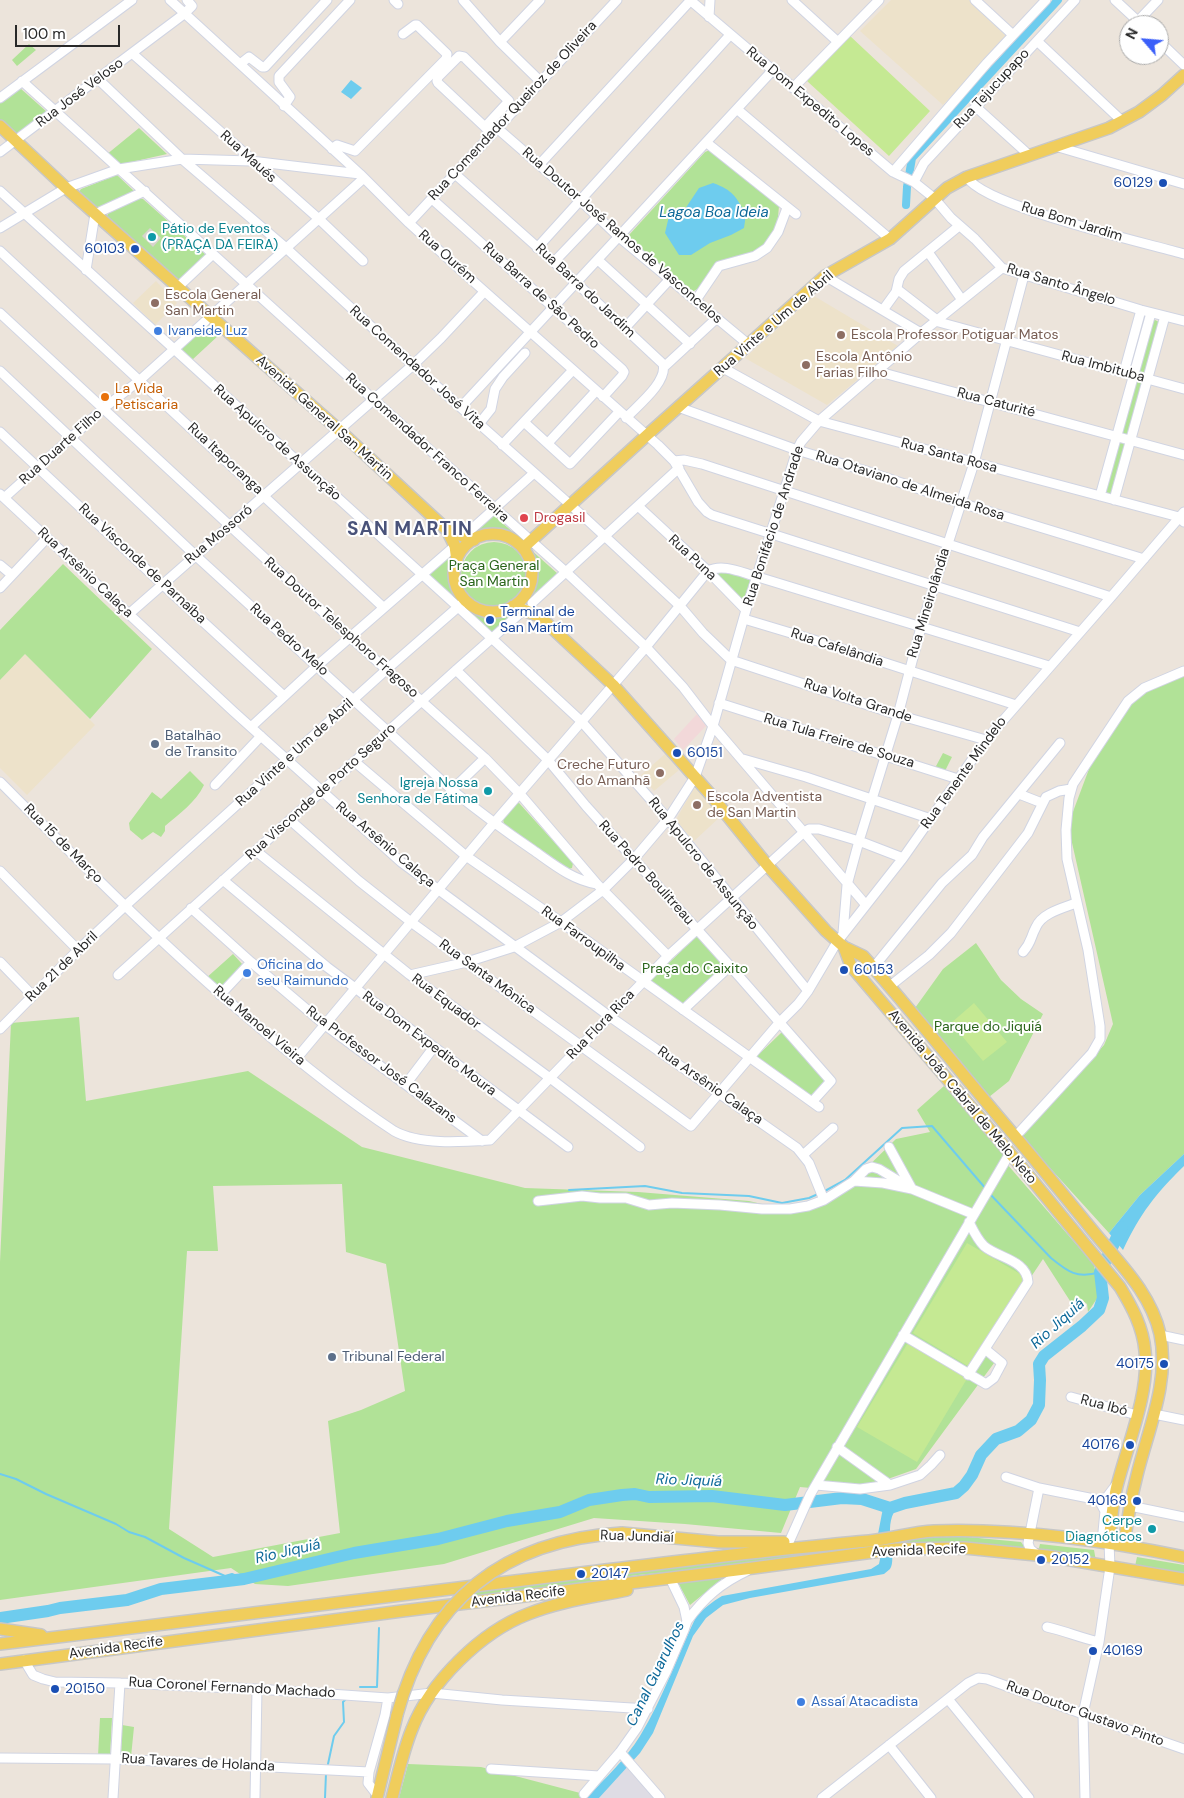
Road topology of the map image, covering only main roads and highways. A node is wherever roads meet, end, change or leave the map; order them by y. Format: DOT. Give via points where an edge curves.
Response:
graph roads {
  1 [pos="1184,75"];
  2 [pos="0,126"];
  3 [pos="447,530"];
  4 [pos="469,538"];
  5 [pos="527,544"];
  6 [pos="457,561"];
  7 [pos="529,587"];
  8 [pos="524,606"];
  9 [pos="841,941"];
  10 [pos="896,1543"];
  11 [pos="1109,1543"];
  12 [pos="811,1545"];
  13 [pos="874,1546"];
  14 [pos="1124,1546"];
  15 [pos="1184,1557"];
  16 [pos="667,1578"];
  17 [pos="1184,1579"];
  18 [pos="0,1629"];
  19 [pos="60,1638"];
  20 [pos="0,1644"];
  21 [pos="0,1664"];
  22 [pos="378,1797"];
  23 [pos="392,1798"];
  1 -- 5 [label="main road, Rua Vinte e Um de Abril" via="1162,95 1122,121 967,177 947,188 890,239 825,276"];
  2 -- 3 [label="main road, Avenida General San Martin"];
  3 -- 4 [label="main road, Avenida General San Martin"];
  3 -- 6 [label="main road, Avenida General San Martin" via="455,546"];
  4 -- 5 [label="main road" via="491,534"];
  4 -- 6 [label="main road"];
  5 -- 7 [label="main road" via="532,573"];
  6 -- 8 [label="main road" via="456,586 462,604 488,612"];
  7 -- 8 [label="main road"];
  7 -- 8 [label="main road" via="523,598"];
  8 -- 9 [label="main road" via="613,685 768,866"];
  9 -- 11 [label="main road, Avenida João Cabral de Melo Neto" via="851,966 1120,1287 1140,1324 1146,1351 1145,1374 1119,1480"];
  9 -- 14 [label="main road, Avenida João Cabral de Melo Neto" via="858,952 890,986 1131,1277 1152,1310 1160,1335 1162,1370 1154,1414 1136,1475"];
  10 -- 11 [label="main road, Avenida Recife" via="932,1531 990,1531"];
  10 -- 13 [label="main road, Avenida Recife"];
  10 -- 17 [label="main road, Avenida Recife" via="1039,1556"];
  11 -- 14 [label="main road, Avenida Recife"];
  12 -- 13 [label="main road, Avenida Recife"];
  12 -- 19 [label="main road, Avenida Recife"];
  12 -- 22 [label="main road, Rua Jundiaí, bridge" via="718,1542 622,1533 573,1538 513,1559 486,1577 451,1608 428,1638 411,1671 397,1714"];
  13 -- 16 [label="main road, Avenida Recife" via="754,1568"];
  14 -- 15 [label="main road, Avenida Recife"];
  16 -- 21 [label="main road, Avenida Recife"];
  16 -- 23 [label="main road" via="526,1614 469,1652 432,1693 412,1728"];
  18 -- 19 [label="main road"];
  19 -- 20 [label="main road, Avenida Recife"];
}
